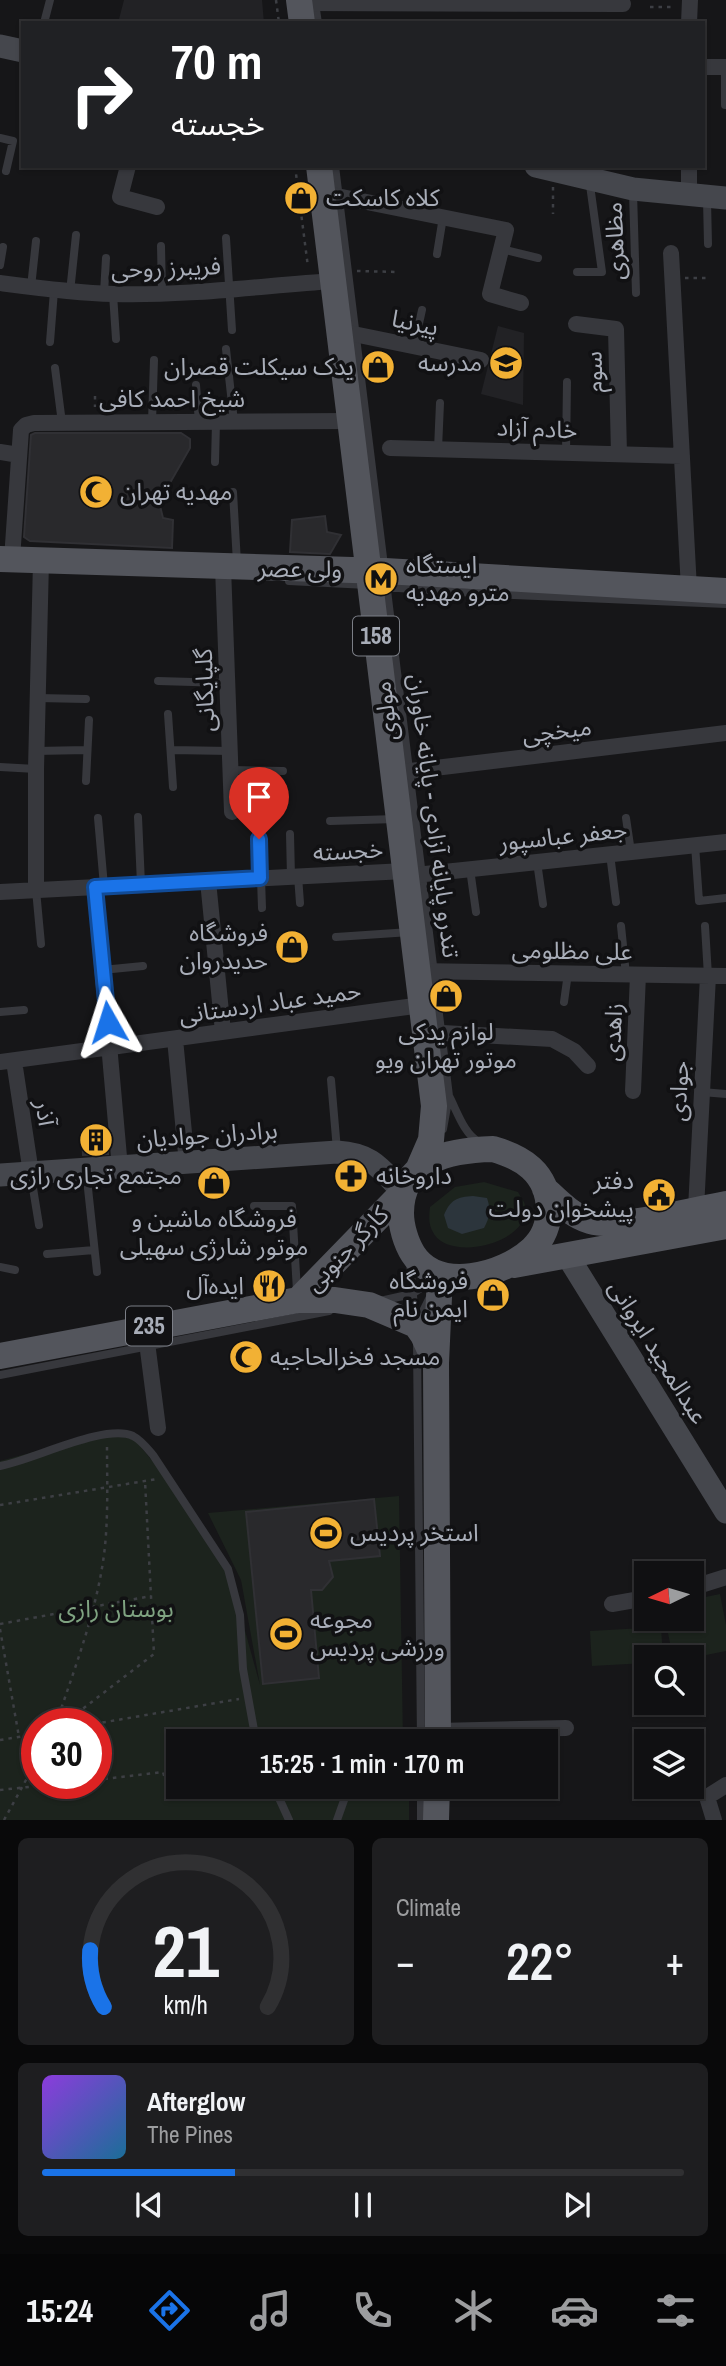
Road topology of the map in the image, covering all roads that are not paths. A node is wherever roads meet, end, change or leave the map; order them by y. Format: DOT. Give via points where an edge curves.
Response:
graph roads {
  1 [pos="50,0"];
  2 [pos="419,1"];
  3 [pos="505,2"];
  4 [pos="622,4"];
  5 [pos="301,5"];
  6 [pos="45,21"];
  7 [pos="316,21"];
  8 [pos="0,46"];
  9 [pos="21,51"];
  10 [pos="705,67"];
  11 [pos="725,67"];
  12 [pos="725,105"];
  13 [pos="0,138"];
  14 [pos="127,168"];
  15 [pos="320,168"];
  16 [pos="335,168"];
  17 [pos="544,168"];
  18 [pos="690,168"];
  19 [pos="6,171"];
  20 [pos="589,172"];
  21 [pos="633,189"];
  22 [pos="331,195"];
  23 [pos="707,197"];
  24 [pos="157,207"];
  25 [pos="443,217"];
  26 [pos="76,235"];
  27 [pos="226,238"];
  28 [pos="36,241"];
  29 [pos="708,244"];
  30 [pos="161,246"];
  31 [pos="3,247"];
  32 [pos="501,249"];
  33 [pos="671,253"];
  34 [pos="437,254"];
  35 [pos="106,258"];
  36 [pos="538,258"];
  37 [pos="0,265"];
  38 [pos="577,272"];
  39 [pos="330,278"];
  40 [pos="0,283"];
  41 [pos="31,288"];
  42 [pos="228,289"];
  43 [pos="62,291"];
  44 [pos="162,293"];
  45 [pos="636,293"];
  46 [pos="108,294"];
  47 [pos="521,303"];
  48 [pos="422,310"];
  49 [pos="576,324"];
  50 [pos="232,330"];
  51 [pos="348,332"];
  52 [pos="116,339"];
  53 [pos="50,342"];
  54 [pos="414,346"];
  55 [pos="226,349"];
  56 [pos="154,359"];
  57 [pos="481,360"];
  58 [pos="55,368"];
  59 [pos="567,382"];
  60 [pos="196,385"];
  61 [pos="440,403"];
  62 [pos="350,421"];
  63 [pos="152,422"];
  64 [pos="207,422"];
  65 [pos="234,422"];
  66 [pos="62,423"];
  67 [pos="390,448"];
  68 [pos="438,449"];
  69 [pos="0,452"];
  70 [pos="566,453"];
  71 [pos="19,454"];
  72 [pos="619,454"];
  73 [pos="682,456"];
  74 [pos="215,462"];
  75 [pos="233,492"];
  76 [pos="23,566"];
  77 [pos="226,574"];
  78 [pos="378,579"];
  79 [pos="275,580"];
  80 [pos="689,589"];
  81 [pos="726,591"];
  82 [pos="726,604"];
  83 [pos="158,681"];
  84 [pos="228,683"];
  85 [pos="37,698"];
  86 [pos="86,699"];
  87 [pos="168,714"];
  88 [pos="89,720"];
  89 [pos="726,733"];
  90 [pos="87,750"];
  91 [pos="171,750"];
  92 [pos="36,751"];
  93 [pos="230,751"];
  94 [pos="0,767"];
  95 [pos="36,769"];
  96 [pos="231,770"];
  97 [pos="284,771"];
  98 [pos="401,772"];
  99 [pos="86,781"];
  100 [pos="173,787"];
  101 [pos="232,812"];
  102 [pos="138,817"];
  103 [pos="98,818"];
  104 [pos="625,818"];
  105 [pos="259,819"];
  106 [pos="399,819"];
  107 [pos="330,821"];
  108 [pos="290,834"];
  109 [pos="726,842"];
  110 [pos="695,845"];
  111 [pos="631,852"];
  112 [pos="610,854"];
  113 [pos="537,862"];
  114 [pos="470,869"];
  115 [pos="411,873"];
  116 [pos="294,876"];
  117 [pos="260,878"];
  118 [pos="208,881"];
  119 [pos="141,884"];
  120 [pos="99,886"];
  121 [pos="36,890"];
  122 [pos="0,892"];
  123 [pos="726,898"];
  124 [pos="300,902"];
  125 [pos="616,902"];
  126 [pos="542,904"];
  127 [pos="262,908"];
  128 [pos="476,912"];
  129 [pos="621,926"];
  130 [pos="705,926"];
  131 [pos="413,932"];
  132 [pos="336,937"];
  133 [pos="41,944"];
  134 [pos="143,966"];
  135 [pos="102,970"];
  136 [pos="426,971"];
  137 [pos="568,974"];
  138 [pos="632,975"];
  139 [pos="708,976"];
  140 [pos="726,976"];
  141 [pos="564,1002"];
  142 [pos="422,1005"];
  143 [pos="24,1010"];
  144 [pos="0,1012"];
  145 [pos="223,1032"];
  146 [pos="433,1033"];
  147 [pos="175,1039"];
  148 [pos="111,1048"];
  149 [pos="7,1061"];
  150 [pos="588,1066"];
  151 [pos="331,1080"];
  152 [pos="633,1091"];
  153 [pos="702,1092"];
  154 [pos="726,1094"];
  155 [pos="449,1096"];
  156 [pos="493,1149"];
  157 [pos="337,1152"];
  158 [pos="187,1164"];
  159 [pos="120,1168"];
  160 [pos="86,1170"];
  161 [pos="418,1170"];
  162 [pos="31,1173"];
  163 [pos="0,1175"];
  164 [pos="545,1189"];
  165 [pos="403,1192"];
  166 [pos="726,1204"];
  167 [pos="254,1206"];
  168 [pos="696,1209"];
  169 [pos="39,1225"];
  170 [pos="726,1226"];
  171 [pos="408,1243"];
  172 [pos="94,1250"];
  173 [pos="47,1254"];
  174 [pos="567,1255"];
  175 [pos="0,1267"];
  176 [pos="501,1268"];
  177 [pos="15,1270"];
  178 [pos="97,1272"];
  179 [pos="440,1275"];
  180 [pos="412,1294"];
  181 [pos="298,1300"];
  182 [pos="416,1325"];
  183 [pos="145,1327"];
  184 [pos="0,1356"];
  185 [pos="436,1363"];
  186 [pos="0,1375"];
  187 [pos="158,1428"];
  188 [pos="0,1466"];
  189 [pos="726,1512"];
  190 [pos="726,1577"];
  191 [pos="704,1584"];
  192 [pos="634,1600"];
  193 [pos="612,1604"];
  194 [pos="566,1728"];
  195 [pos="253,1729"];
  196 [pos="433,1729"];
  197 [pos="433,1729"];
  198 [pos="553,1729"];
  199 [pos="726,1785"];
  200 [pos="280,1799"];
  201 [pos="344,1799"];
  202 [pos="421,1799"];
  203 [pos="437,1799"];
  204 [pos="289,1820"];
  205 [pos="337,1820"];
  206 [pos="421,1820"];
  207 [pos="436,1820"];
  208 [pos="714,1820"];
  1 -- 6 [label="lane"];
  2 -- 3 [label="street"];
  2 -- 5 [label="street"];
  3 -- 4 [label="street"];
  5 -- 7 [label="lane"];
  8 -- 9 [label="street"];
  10 -- 11 [label="street"];
  11 -- 12 [label="lane"];
  13 -- 19 [label="lane" via="13,141"];
  14 -- 24 [label="street" via="120,197"];
  15 -- 22 [label="main road, مولوی / 158"];
  16 -- 22 [label="lane"];
  17 -- 20 [label="street"];
  18 -- 23 [label="street"];
  20 -- 21 [label="street"];
  20 -- 38 [label="lane" via="602,272"];
  21 -- 23 [label="street"];
  21 -- 45 [label="lane, مظاهری"];
  22 -- 25 [label="street"];
  22 -- 39 [label="main road, مولوی / 158"];
  23 -- 29 [label="lane"];
  25 -- 32 [label="street" via="506,230"];
  25 -- 34 [label="lane"];
  26 -- 43 [label="lane"];
  27 -- 42 [label="lane"];
  28 -- 41 [label="lane"];
  30 -- 44 [label="lane"];
  31 -- 37 [label="lane"];
  32 -- 36 [label="lane"];
  32 -- 47 [label="street" via="490,294"];
  33 -- 73 [label="street"];
  35 -- 46 [label="lane"];
  39 -- 42 [label="street, فریبرز روحی"];
  39 -- 51 [label="main road, مولوی / 158"];
  40 -- 41 [label="street, فریبرز روحی"];
  41 -- 43 [label="street, فریبرز روحی"];
  42 -- 44 [label="street, فریبرز روحی"];
  42 -- 50 [label="lane"];
  43 -- 46 [label="street, فریبرز روحی"];
  43 -- 53 [label="lane"];
  44 -- 46 [label="street, فریبرز روحی"];
  46 -- 52 [label="lane"];
  48 -- 54 [label="lane"];
  49 -- 72 [label="street, سوم" via="615,329"];
  51 -- 54 [label="street, پیرنیا"];
  51 -- 62 [label="main road, مولوی / 158"];
  51 -- 78 [label="lane"];
  54 -- 57 [label="street, پیرنیا"];
  55 -- 65 [label="lane"];
  56 -- 63 [label="lane"];
  58 -- 66 [label="lane"];
  59 -- 70 [label="lane"];
  60 -- 64 [label="lane"];
  61 -- 68 [label="lane"];
  62 -- 65 [label="street, شیخ احمد کافی"];
  62 -- 78 [label="main road, مولوی / 158"];
  63 -- 64 [label="street, شیخ احمد کافی"];
  63 -- 66 [label="street, شیخ احمد کافی"];
  64 -- 65 [label="street, شیخ احمد کافی"];
  64 -- 74 [label="lane"];
  66 -- 71 [label="street, شیخ احمد کافی" via="23,427"];
  67 -- 68 [label="street, خادم آزاد"];
  68 -- 70 [label="street, خادم آزاد"];
  69 -- 71 [label="street"];
  70 -- 72 [label="street, خادم آزاد"];
  71 -- 76 [label="street"];
  72 -- 73 [label="street, خادم آزاد"];
  73 -- 80 [label="street"];
  75 -- 77 [label="lane"];
  76 -- 77 [label="main road, ولی عصر"];
  76 -- 85 [label="street"];
  77 -- 78 [label="main road, ولی عصر"];
  77 -- 84 [label="street, گلپایگانی"];
  78 -- 79 [label="lane"];
  78 -- 80 [label="main road, ولی عصر"];
  78 -- 82 [label="lane" via="490,594"];
  78 -- 98 [label="main road, مولوی / 158"];
  80 -- 81 [label="main road, ولی عصر"];
  83 -- 84 [label="lane"];
  84 -- 93 [label="street, گلپایگانی"];
  85 -- 86 [label="lane"];
  85 -- 92 [label="street"];
  87 -- 91 [label="lane"];
  88 -- 90 [label="lane"];
  89 -- 98 [label="street, میخچی"];
  90 -- 92 [label="lane"];
  90 -- 99 [label="lane"];
  91 -- 93 [label="lane"];
  91 -- 100 [label="lane"];
  92 -- 95 [label="street"];
  93 -- 96 [label="street, گلپایگانی"];
  94 -- 95 [label="lane"];
  95 -- 121 [label="street"];
  96 -- 97 [label="lane"];
  96 -- 101 [label="street, گلپایگانی"];
  98 -- 106 [label="main road, مولوی / 158"];
  98 -- 115 [label="lane, تندرو پایانه آزادی - پایانه خاوران"];
  102 -- 119 [label="lane"];
  103 -- 120 [label="lane"];
  104 -- 111 [label="lane"];
  105 -- 117 [label="lane"];
  106 -- 107 [label="lane"];
  106 -- 115 [label="main road, مولوی / 158"];
  108 -- 116 [label="lane"];
  109 -- 110 [label="street, جعفر عباسپور"];
  110 -- 111 [label="street, جعفر عباسپور"];
  110 -- 123 [label="lane" via="699,901"];
  111 -- 112 [label="street, جعفر عباسپور"];
  112 -- 113 [label="street, جعفر عباسپور"];
  112 -- 125 [label="lane"];
  113 -- 114 [label="street, جعفر عباسپور"];
  113 -- 126 [label="lane"];
  114 -- 115 [label="street, جعفر عباسپور"];
  114 -- 128 [label="lane"];
  115 -- 116 [label="street, خجسته"];
  115 -- 131 [label="main road, مولوی / 158"];
  115 -- 136 [label="lane, تندرو پایانه آزادی - پایانه خاوران"];
  116 -- 117 [label="street, خجسته"];
  116 -- 124 [label="lane"];
  117 -- 118 [label="street, خجسته"];
  117 -- 127 [label="lane"];
  118 -- 119 [label="street, خجسته"];
  118 -- 145 [label="street"];
  119 -- 120 [label="street, خجسته"];
  120 -- 121 [label="street, خجسته"];
  120 -- 135 [label="street"];
  121 -- 122 [label="street, خجسته"];
  121 -- 133 [label="lane"];
  129 -- 138 [label="lane"];
  130 -- 139 [label="lane"];
  131 -- 132 [label="lane"];
  131 -- 136 [label="main road, مولوی / 158"];
  134 -- 135 [label="lane"];
  135 -- 148 [label="street"];
  136 -- 137 [label="street, علی مظلومی"];
  136 -- 142 [label="main road, مولوی / 158"];
  136 -- 146 [label="lane, تندرو پایانه آزادی - پایانه خاوران"];
  137 -- 138 [label="street, علی مظلومی"];
  137 -- 141 [label="lane"];
  138 -- 139 [label="street, علی مظلومی"];
  138 -- 152 [label="street, زاهدی"];
  139 -- 140 [label="street, علی مظلومی"];
  139 -- 153 [label="street, جوادی"];
  142 -- 145 [label="street, حمید عباد اردستانی"];
  142 -- 146 [label="main road, مولوی / 158"];
  143 -- 144 [label="lane"];
  145 -- 147 [label="street, حمید عباد اردستانی"];
  146 -- 150 [label="street" via="514,1030 552,1039 574,1051"];
  146 -- 155 [label="lane, تندرو پایانه آزادی - پایانه خاوران"];
  146 -- 161 [label="main road, مولوی / 158" via="433,1127"];
  147 -- 148 [label="street, حمید عباد اردستانی"];
  147 -- 158 [label="street"];
  148 -- 149 [label="street, حمید عباد اردستانی"];
  148 -- 159 [label="street"];
  149 -- 162 [label="street, آذر"];
  151 -- 157 [label="lane"];
  153 -- 154 [label="lane"];
  153 -- 168 [label="street, جوادی"];
  155 -- 156 [label="lane" via="472,1139"];
  155 -- 161 [label="lane" via="440,1139"];
  156 -- 161 [label="main road" via="456,1151 434,1158"];
  156 -- 164 [label="main road" via="524,1162"];
  157 -- 158 [label="street, برادران جوادیان"];
  157 -- 165 [label="street, برادران جوادیان" via="374,1162"];
  158 -- 159 [label="street, برادران جوادیان"];
  159 -- 160 [label="street, برادران جوادیان"];
  160 -- 162 [label="street, برادران جوادیان"];
  160 -- 172 [label="lane"];
  161 -- 165 [label="main road"];
  162 -- 163 [label="street, برادران جوادیان"];
  162 -- 169 [label="lane"];
  164 -- 168 [label="main road" via="591,1221 625,1222"];
  164 -- 176 [label="main road" via="550,1210 540,1240"];
  165 -- 171 [label="main road" via="401,1218"];
  165 -- 181 [label="main road, کارگر جنوبی"];
  166 -- 168 [label="main road"];
  167 -- 181 [label="lane" via="292,1206"];
  170 -- 174 [label="main road"];
  171 -- 179 [label="main road" via="419,1262"];
  171 -- 180 [label="lane"];
  172 -- 173 [label="lane"];
  172 -- 178 [label="lane"];
  174 -- 176 [label="main road"];
  174 -- 189 [label="street, عبدالمجید ایروانی"];
  175 -- 177 [label="lane"];
  176 -- 179 [label="main road" via="471,1276"];
  179 -- 180 [label="lane"];
  179 -- 182 [label="lane"];
  179 -- 185 [label="main road"];
  180 -- 182 [label="lane"];
  180 -- 186 [label="lane"];
  181 -- 182 [label="main road" via="369,1305"];
  181 -- 183 [label="main road, کارگر جنوبی / 235"];
  182 -- 185 [label="main road"];
  182 -- 196 [label="lane"];
  183 -- 184 [label="main road, کارگر جنوبی / 235"];
  183 -- 187 [label="street"];
  185 -- 197 [label="main road"];
  188 -- 195 [label="lane" via="89,1437 131,1435 142,1442 228,1569 240,1615"];
  190 -- 191 [label="street"];
  192 -- 193 [label="street"];
  194 -- 198 [label="street"];
  199 -- 208 [label="street" via="707,1797"];
  200 -- 204 [label="lane"];
  201 -- 205 [label="lane"];
  202 -- 206 [label="lane"];
  203 -- 207 [label="main road"];
}
